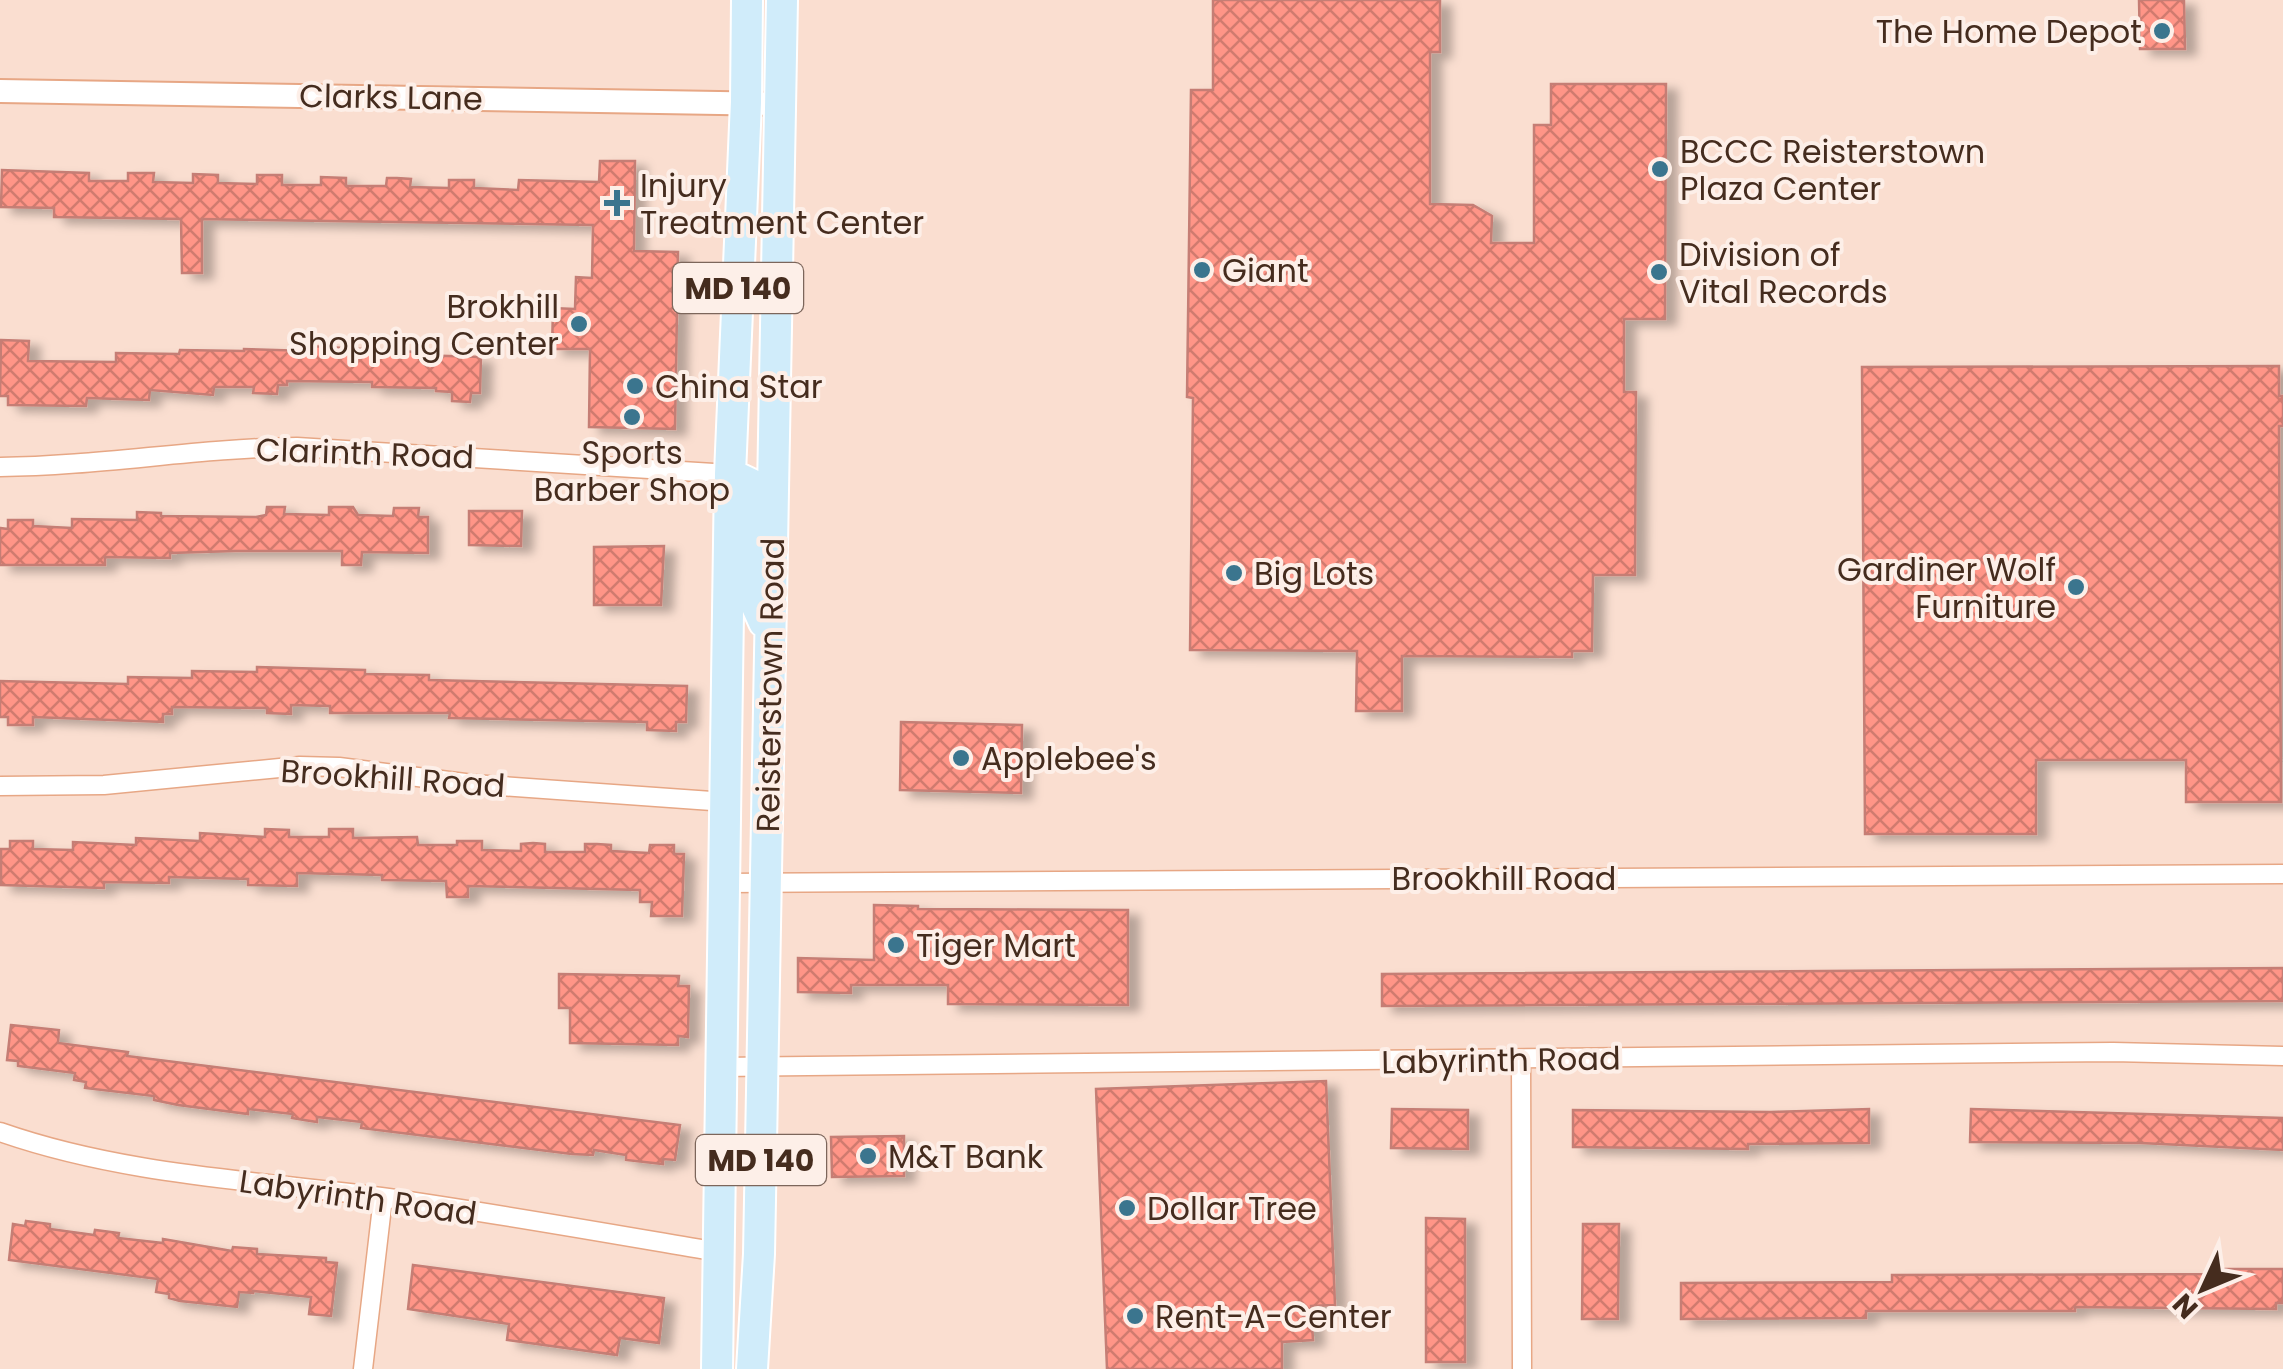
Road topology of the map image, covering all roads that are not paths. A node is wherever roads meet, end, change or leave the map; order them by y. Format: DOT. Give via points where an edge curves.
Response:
graph roads {
  1 [pos="747,0"];
  2 [pos="782,0"];
  3 [pos="0,92"];
  4 [pos="746,102"];
  5 [pos="782,104"];
  6 [pos="0,468"];
  7 [pos="730,474"];
  8 [pos="771,633"];
  9 [pos="0,786"];
  10 [pos="726,802"];
  11 [pos="2283,874"];
  12 [pos="767,881"];
  13 [pos="725,882"];
  14 [pos="2283,1056"];
  15 [pos="1520,1060"];
  16 [pos="762,1066"];
  17 [pos="720,1067"];
  18 [pos="0,1132"];
  19 [pos="383,1198"];
  20 [pos="718,1252"];
  21 [pos="362,1369"];
  22 [pos="717,1369"];
  23 [pos="752,1369"];
  24 [pos="1522,1369"];
  1 -- 4 [label="main road, Reisterstown Road / MD 140"];
  2 -- 5 [label="main road, Reisterstown Road / MD 140"];
  3 -- 4 [label="street, Clarks Lane"];
  4 -- 5 [label="street, Clarks Lane"];
  4 -- 7 [label="main road, Reisterstown Road / MD 140"];
  5 -- 8 [label="main road, Reisterstown Road / MD 140"];
  6 -- 7 [label="street, Clarinth Road" via="297,447"];
  7 -- 8 [label="main road" via="750,484 751,593"];
  7 -- 10 [label="main road, Reisterstown Road / MD 140"];
  8 -- 12 [label="main road, Reisterstown Road / MD 140"];
  9 -- 10 [label="street, Brookhill Road" via="104,786 300,766"];
  10 -- 13 [label="main road, Reisterstown Road / MD 140"];
  11 -- 12 [label="street, Brookhill Road"];
  12 -- 13 [label="street, Brookhill Road"];
  12 -- 16 [label="main road, Reisterstown Road / MD 140"];
  13 -- 17 [label="main road, Reisterstown Road / MD 140"];
  14 -- 15 [label="street, Labyrinth Road"];
  15 -- 16 [label="street, Labyrinth Road"];
  15 -- 24 [label="street"];
  16 -- 17 [label="street, Labyrinth Road"];
  16 -- 23 [label="main road, Reisterstown Road / MD 140"];
  17 -- 20 [label="main road, Reisterstown Road / MD 140"];
  18 -- 19 [label="street, Labyrinth Road" via="90,1160"];
  19 -- 20 [label="street, Labyrinth Road"];
  19 -- 21 [label="street"];
  20 -- 22 [label="main road, Reisterstown Road / MD 140"];
}
